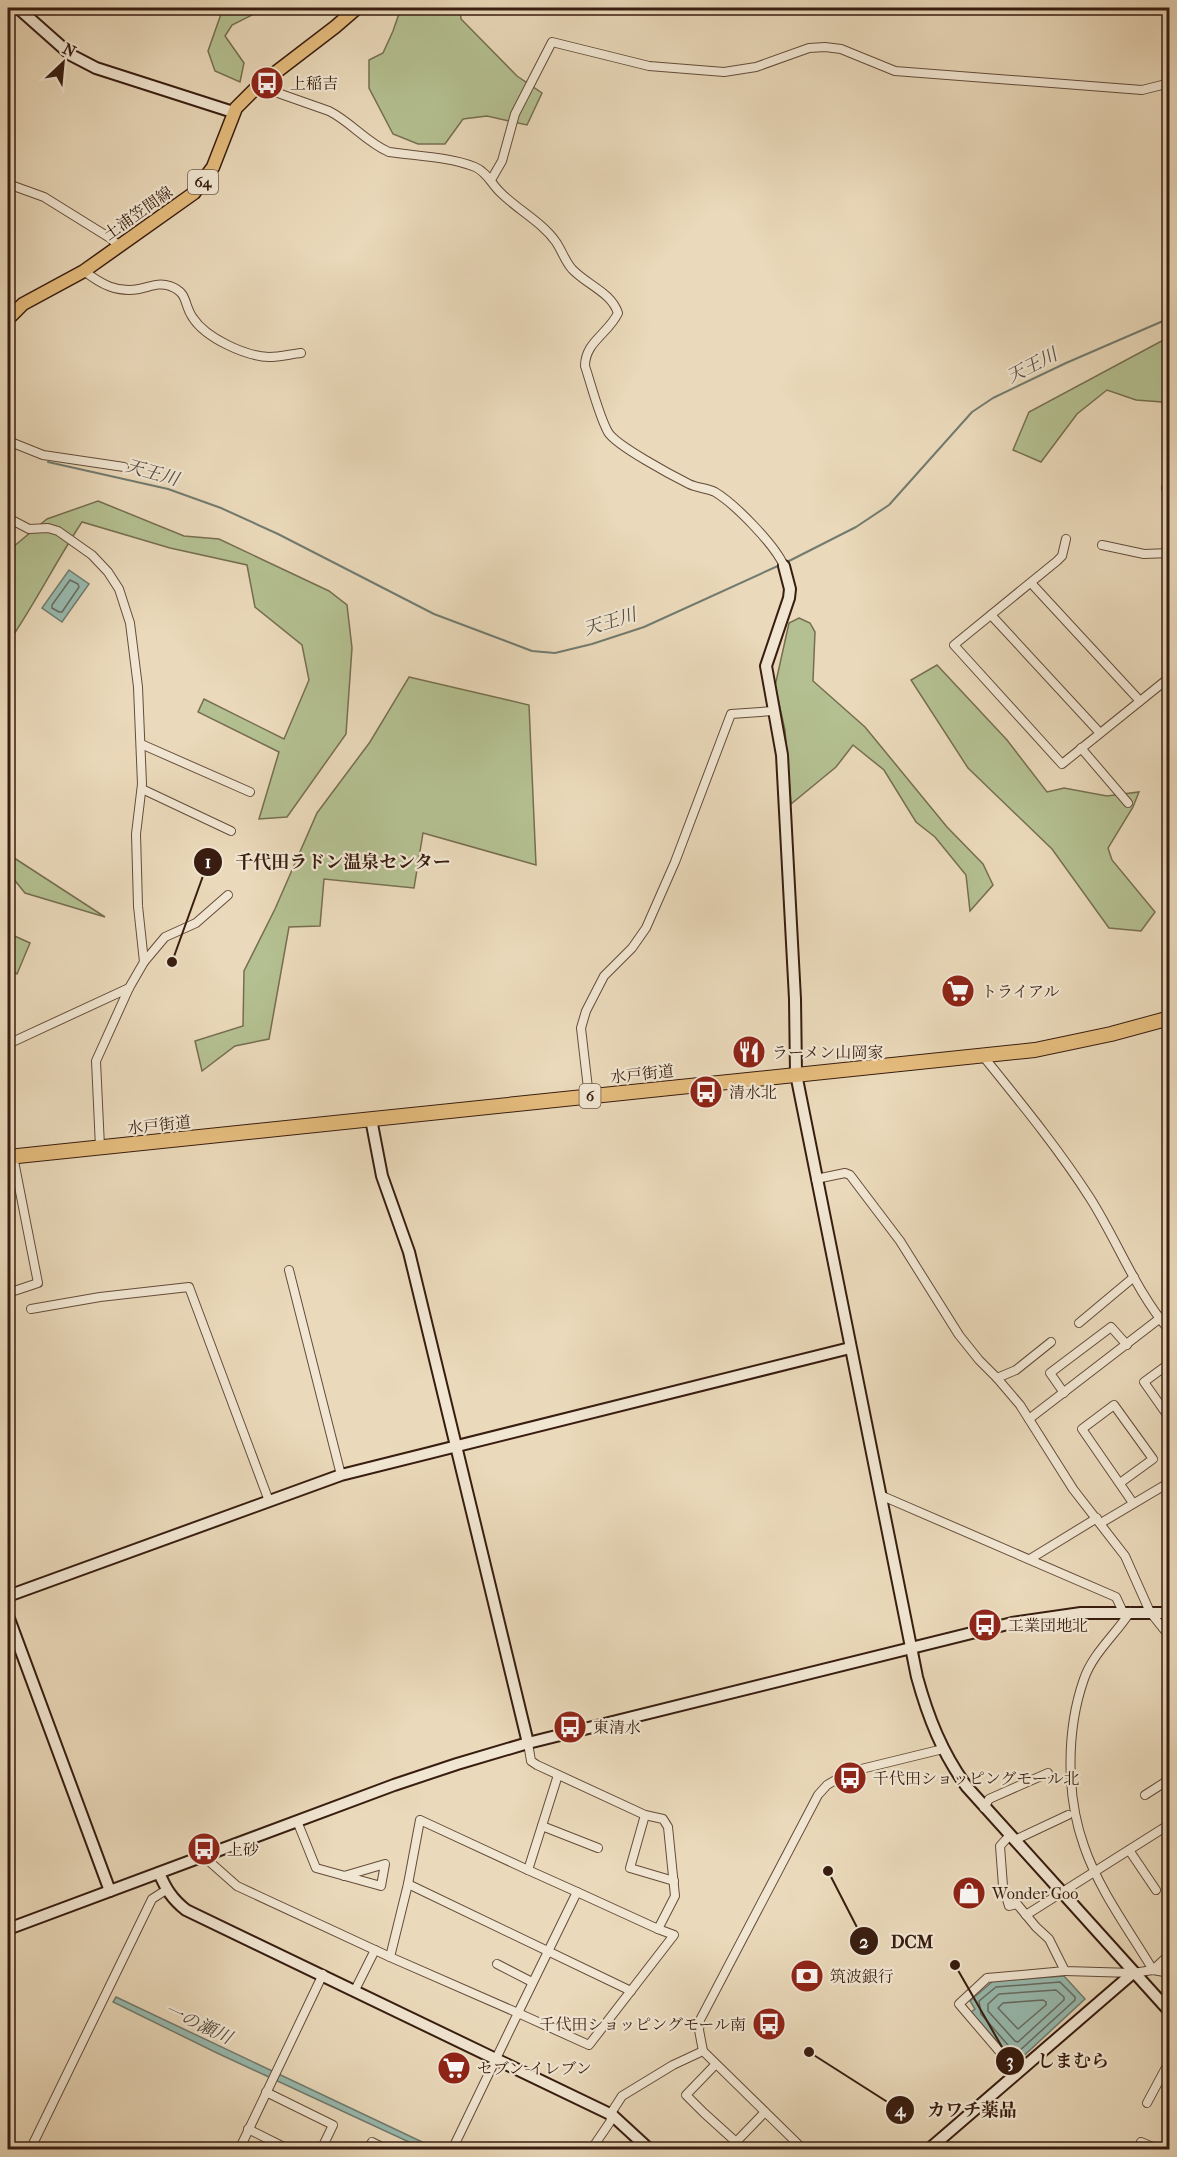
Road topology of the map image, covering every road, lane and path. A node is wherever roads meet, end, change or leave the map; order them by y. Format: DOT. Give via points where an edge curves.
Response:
graph roads {
  1 [pos="18,8"];
  2 [pos="357,8"];
  3 [pos="1170,83"];
  4 [pos="258,86"];
  5 [pos="233,112"];
  6 [pos="491,180"];
  7 [pos="8,184"];
  8 [pos="120,246"];
  9 [pos="84,271"];
  10 [pos="8,319"];
  11 [pos="301,353"];
  12 [pos="8,441"];
  13 [pos="124,467"];
  14 [pos="1166,488"];
  15 [pos="1170,503"];
  16 [pos="8,518"];
  17 [pos="1066,539"];
  18 [pos="1102,545"];
  19 [pos="1170,553"];
  20 [pos="782,561"];
  21 [pos="1031,583"];
  22 [pos="991,615"];
  23 [pos="1170,677"];
  24 [pos="1140,701"];
  25 [pos="773,711"];
  26 [pos="1100,733"];
  27 [pos="141,744"];
  28 [pos="1081,748"];
  29 [pos="142,789"];
  30 [pos="250,792"];
  31 [pos="1128,803"];
  32 [pos="231,831"];
  33 [pos="228,895"];
  34 [pos="144,962"];
  35 [pos="129,988"];
  36 [pos="1170,1018"];
  37 [pos="8,1044"];
  38 [pos="983,1056"];
  39 [pos="796,1074"];
  40 [pos="589,1096"];
  41 [pos="371,1119"];
  42 [pos="100,1148"];
  43 [pos="10,1156"];
  44 [pos="816,1179"];
  45 [pos="289,1270"];
  46 [pos="1134,1277"];
  47 [pos="8,1293"];
  48 [pos="31,1309"];
  49 [pos="1159,1319"];
  50 [pos="1079,1323"];
  51 [pos="1170,1331"];
  52 [pos="1051,1342"];
  53 [pos="1128,1346"];
  54 [pos="850,1348"];
  55 [pos="1170,1363"];
  56 [pos="997,1378"];
  57 [pos="1064,1393"];
  58 [pos="1166,1407"];
  59 [pos="1029,1419"];
  60 [pos="1170,1419"];
  61 [pos="458,1446"];
  62 [pos="341,1475"];
  63 [pos="1170,1482"];
  64 [pos="1120,1483"];
  65 [pos="880,1495"];
  66 [pos="269,1501"];
  67 [pos="1133,1503"];
  68 [pos="1099,1521"];
  69 [pos="1030,1559"];
  70 [pos="8,1596"];
  71 [pos="1126,1612"];
  72 [pos="1150,1612"];
  73 [pos="1170,1613"];
  74 [pos="8,1616"];
  75 [pos="1170,1637"];
  76 [pos="911,1650"];
  77 [pos="528,1743"];
  78 [pos="943,1749"];
  79 [pos="1048,1773"];
  80 [pos="558,1775"];
  81 [pos="1170,1779"];
  82 [pos="1145,1795"];
  83 [pos="984,1808"];
  84 [pos="645,1815"];
  85 [pos="1068,1815"];
  86 [pos="297,1821"];
  87 [pos="542,1826"];
  88 [pos="1168,1829"];
  89 [pos="1012,1838"];
  90 [pos="598,1848"];
  91 [pos="1129,1850"];
  92 [pos="208,1854"];
  93 [pos="528,1870"];
  94 [pos="1095,1872"];
  95 [pos="159,1873"];
  96 [pos="344,1876"];
  97 [pos="674,1881"];
  98 [pos="408,1884"];
  99 [pos="166,1890"];
  100 [pos="1156,1890"];
  101 [pos="110,1891"];
  102 [pos="576,1892"];
  103 [pos="1062,1893"];
  104 [pos="1026,1915"];
  105 [pos="8,1929"];
  106 [pos="658,1929"];
  107 [pos="375,1950"];
  108 [pos="547,1952"];
  109 [pos="1170,1954"];
  110 [pos="390,1957"];
  111 [pos="498,1964"];
  112 [pos="1153,1970"];
  113 [pos="1065,1971"];
  114 [pos="1132,1973"];
  115 [pos="1170,1973"];
  116 [pos="323,1974"];
  117 [pos="532,1982"];
  118 [pos="355,1990"];
  119 [pos="631,1991"];
  120 [pos="1170,2012"];
  121 [pos="518,2013"];
  122 [pos="703,2051"];
  123 [pos="496,2058"];
  124 [pos="1170,2060"];
  125 [pos="715,2065"];
  126 [pos="1017,2072"];
  127 [pos="266,2092"];
  128 [pos="1147,2103"];
  129 [pos="765,2112"];
  130 [pos="612,2115"];
  131 [pos="248,2129"];
  132 [pos="736,2142"];
  133 [pos="30,2150"];
  134 [pos="239,2150"];
  135 [pos="290,2150"];
  136 [pos="321,2150"];
  137 [pos="368,2150"];
  138 [pos="388,2150"];
  139 [pos="452,2150"];
  140 [pos="591,2150"];
  141 [pos="650,2150"];
  142 [pos="745,2150"];
  143 [pos="804,2150"];
  144 [pos="928,2150"];
  145 [pos="1141,2150"];
  146 [pos="1160,2150"];
  1 -- 5 [label="street" via="71,55 96,68"];
  2 -- 4 [label="main road, 土浦笠間線 / 64"];
  3 -- 6 [label="street" via="1142,90 896,71 825,47 809,48 740,71 695,70 649,66 552,42 514,114 502,161"];
  4 -- 5 [label="main road, 土浦笠間線 / 64"];
  4 -- 6 [label="street" via="329,111 389,152 470,165"];
  5 -- 8 [label="main road, 土浦笠間線 / 64" via="213,167 194,193"];
  6 -- 20 [label="street" via="500,193 557,243 573,270 615,305 615,320 585,358 608,433 690,485 714,492 753,525"];
  7 -- 8 [label="street" via="44,197"];
  8 -- 9 [label="main road, 土浦笠間線 / 64"];
  9 -- 10 [label="main road, 土浦笠間線 / 64" via="35,297"];
  9 -- 11 [label="street" via="113,290 159,284 180,290 192,318 211,335 238,349 269,357"];
  12 -- 13 [label="street" via="43,455"];
  14 -- 15 [label="street"];
  16 -- 27 [label="street" via="29,529 58,531 92,555 119,589 131,633"];
  17 -- 21 [label="street" via="1062,556"];
  18 -- 19 [label="street" via="1144,554"];
  20 -- 25 [label="street" via="789,598 766,666"];
  21 -- 22 [label="street"];
  21 -- 24 [label="street"];
  22 -- 26 [label="street"];
  22 -- 28 [label="street" via="954,645 1062,764"];
  23 -- 24 [label="street"];
  24 -- 26 [label="street"];
  25 -- 39 [label="street" via="782,755"];
  25 -- 40 [label="street" via="731,714 646,928 604,976 586,1011 581,1028"];
  26 -- 28 [label="street"];
  27 -- 29 [label="street"];
  27 -- 30 [label="street"];
  28 -- 31 [label="street"];
  29 -- 32 [label="street"];
  29 -- 34 [label="street" via="136,834"];
  33 -- 34 [label="street" via="196,923 165,937"];
  34 -- 35 [label="street"];
  35 -- 37 [label="street"];
  35 -- 42 [label="street" via="96,1061"];
  36 -- 38 [label="highway, 水戸街道 / 6" via="1067,1044"];
  38 -- 39 [label="highway, 水戸街道 / 6"];
  38 -- 46 [label="street" via="1090,1198"];
  39 -- 40 [label="highway, 水戸街道 / 6"];
  39 -- 44 [label="street"];
  40 -- 41 [label="highway, 水戸街道 / 6"];
  41 -- 42 [label="highway, 水戸街道 / 6"];
  41 -- 61 [label="street" via="382,1176 409,1252"];
  42 -- 43 [label="highway, 水戸街道 / 6"];
  43 -- 47 [label="street" via="38,1283"];
  44 -- 54 [label="street"];
  44 -- 56 [label="street" via="850,1175 900,1241 958,1335"];
  45 -- 62 [label="street"];
  46 -- 49 [label="street"];
  46 -- 50 [label="street"];
  48 -- 66 [label="street" via="189,1287"];
  49 -- 51 [label="street"];
  49 -- 53 [label="street"];
  52 -- 56 [label="street" via="1016,1370"];
  53 -- 57 [label="street"];
  53 -- 57 [label="street" via="1111,1326 1050,1373"];
  54 -- 61 [label="street"];
  54 -- 65 [label="street"];
  55 -- 58 [label="street" via="1144,1382"];
  56 -- 59 [label="street"];
  57 -- 59 [label="street"];
  58 -- 60 [label="street"];
  59 -- 68 [label="street" via="1073,1489"];
  61 -- 62 [label="street"];
  61 -- 77 [label="street"];
  62 -- 66 [label="street"];
  63 -- 67 [label="street"];
  64 -- 64 [label="street" via="1082,1429 1114,1405 1153,1459"];
  64 -- 67 [label="street"];
  65 -- 69 [label="street"];
  65 -- 76 [label="street"];
  66 -- 70 [label="street"];
  67 -- 68 [label="street"];
  68 -- 69 [label="street"];
  68 -- 72 [label="street" via="1125,1557"];
  69 -- 71 [label="street" via="1116,1597"];
  71 -- 72 [label="street"];
  71 -- 76 [label="street" via="1012,1623"];
  71 -- 94 [label="street" via="1084,1678 1072,1736 1075,1808 1084,1847"];
  72 -- 73 [label="street"];
  72 -- 75 [label="street"];
  74 -- 101 [label="street"];
  76 -- 77 [label="street"];
  76 -- 78 [label="street" via="924,1705"];
  77 -- 80 [label="street" via="531,1761"];
  77 -- 86 [label="street"];
  78 -- 83 [label="street"];
  78 -- 122 [label="street" via="849,1772 818,1795 704,2010 699,2030"];
  79 -- 83 [label="street" via="989,1799"];
  80 -- 84 [label="street"];
  80 -- 87 [label="street"];
  81 -- 82 [label="street"];
  83 -- 89 [label="street"];
  84 -- 97 [label="street" via="663,1819 668,1827"];
  84 -- 97 [label="street" via="630,1868"];
  85 -- 89 [label="street"];
  86 -- 92 [label="street"];
  86 -- 96 [label="street" via="316,1868"];
  87 -- 90 [label="street"];
  87 -- 93 [label="street"];
  88 -- 91 [label="street"];
  89 -- 103 [label="street"];
  89 -- 104 [label="street" via="999,1846 1003,1886 1009,1906 1017,1904"];
  91 -- 94 [label="street"];
  91 -- 100 [label="street"];
  92 -- 95 [label="street"];
  92 -- 107 [label="street" via="211,1863 237,1886"];
  93 -- 98 [label="street" via="420,1820"];
  93 -- 102 [label="street"];
  94 -- 103 [label="street"];
  94 -- 112 [label="street"];
  95 -- 99 [label="street"];
  95 -- 101 [label="street"];
  96 -- 96 [label="street" via="381,1886 385,1864 354,1873"];
  97 -- 106 [label="street" via="675,1896"];
  98 -- 108 [label="street"];
  98 -- 110 [label="street"];
  99 -- 116 [label="street" via="186,1910"];
  99 -- 133 [label="street" via="152,1899"];
  101 -- 105 [label="street"];
  102 -- 106 [label="street"];
  102 -- 108 [label="street"];
  103 -- 104 [label="street"];
  103 -- 114 [label="street"];
  104 -- 113 [label="street" via="1049,1939"];
  106 -- 119 [label="street" via="674,1935"];
  107 -- 110 [label="street"];
  107 -- 118 [label="street"];
  108 -- 117 [label="street"];
  108 -- 119 [label="street"];
  109 -- 112 [label="street"];
  110 -- 121 [label="street"];
  111 -- 117 [label="street"];
  112 -- 114 [label="street"];
  112 -- 115 [label="street"];
  113 -- 114 [label="street"];
  113 -- 126 [label="street" via="987,1978 958,2004"];
  114 -- 120 [label="street"];
  114 -- 126 [label="street"];
  116 -- 118 [label="street"];
  116 -- 127 [label="street"];
  117 -- 121 [label="street"];
  118 -- 123 [label="street"];
  119 -- 121 [label="street" via="589,2045"];
  121 -- 123 [label="street"];
  122 -- 125 [label="street"];
  122 -- 130 [label="street" via="622,2096"];
  123 -- 130 [label="street"];
  123 -- 139 [label="street"];
  124 -- 128 [label="street"];
  125 -- 129 [label="street"];
  125 -- 132 [label="street" via="686,2095"];
  126 -- 144 [label="street"];
  127 -- 131 [label="street"];
  127 -- 136 [label="street" via="333,2125"];
  129 -- 132 [label="street"];
  129 -- 143 [label="street"];
  130 -- 140 [label="street"];
  130 -- 141 [label="street"];
  131 -- 134 [label="street"];
  131 -- 135 [label="street"];
  132 -- 142 [label="street"];
  137 -- 138 [label="street" via="372,2142"];
  145 -- 146 [label="street" via="1142,2142"];
}
